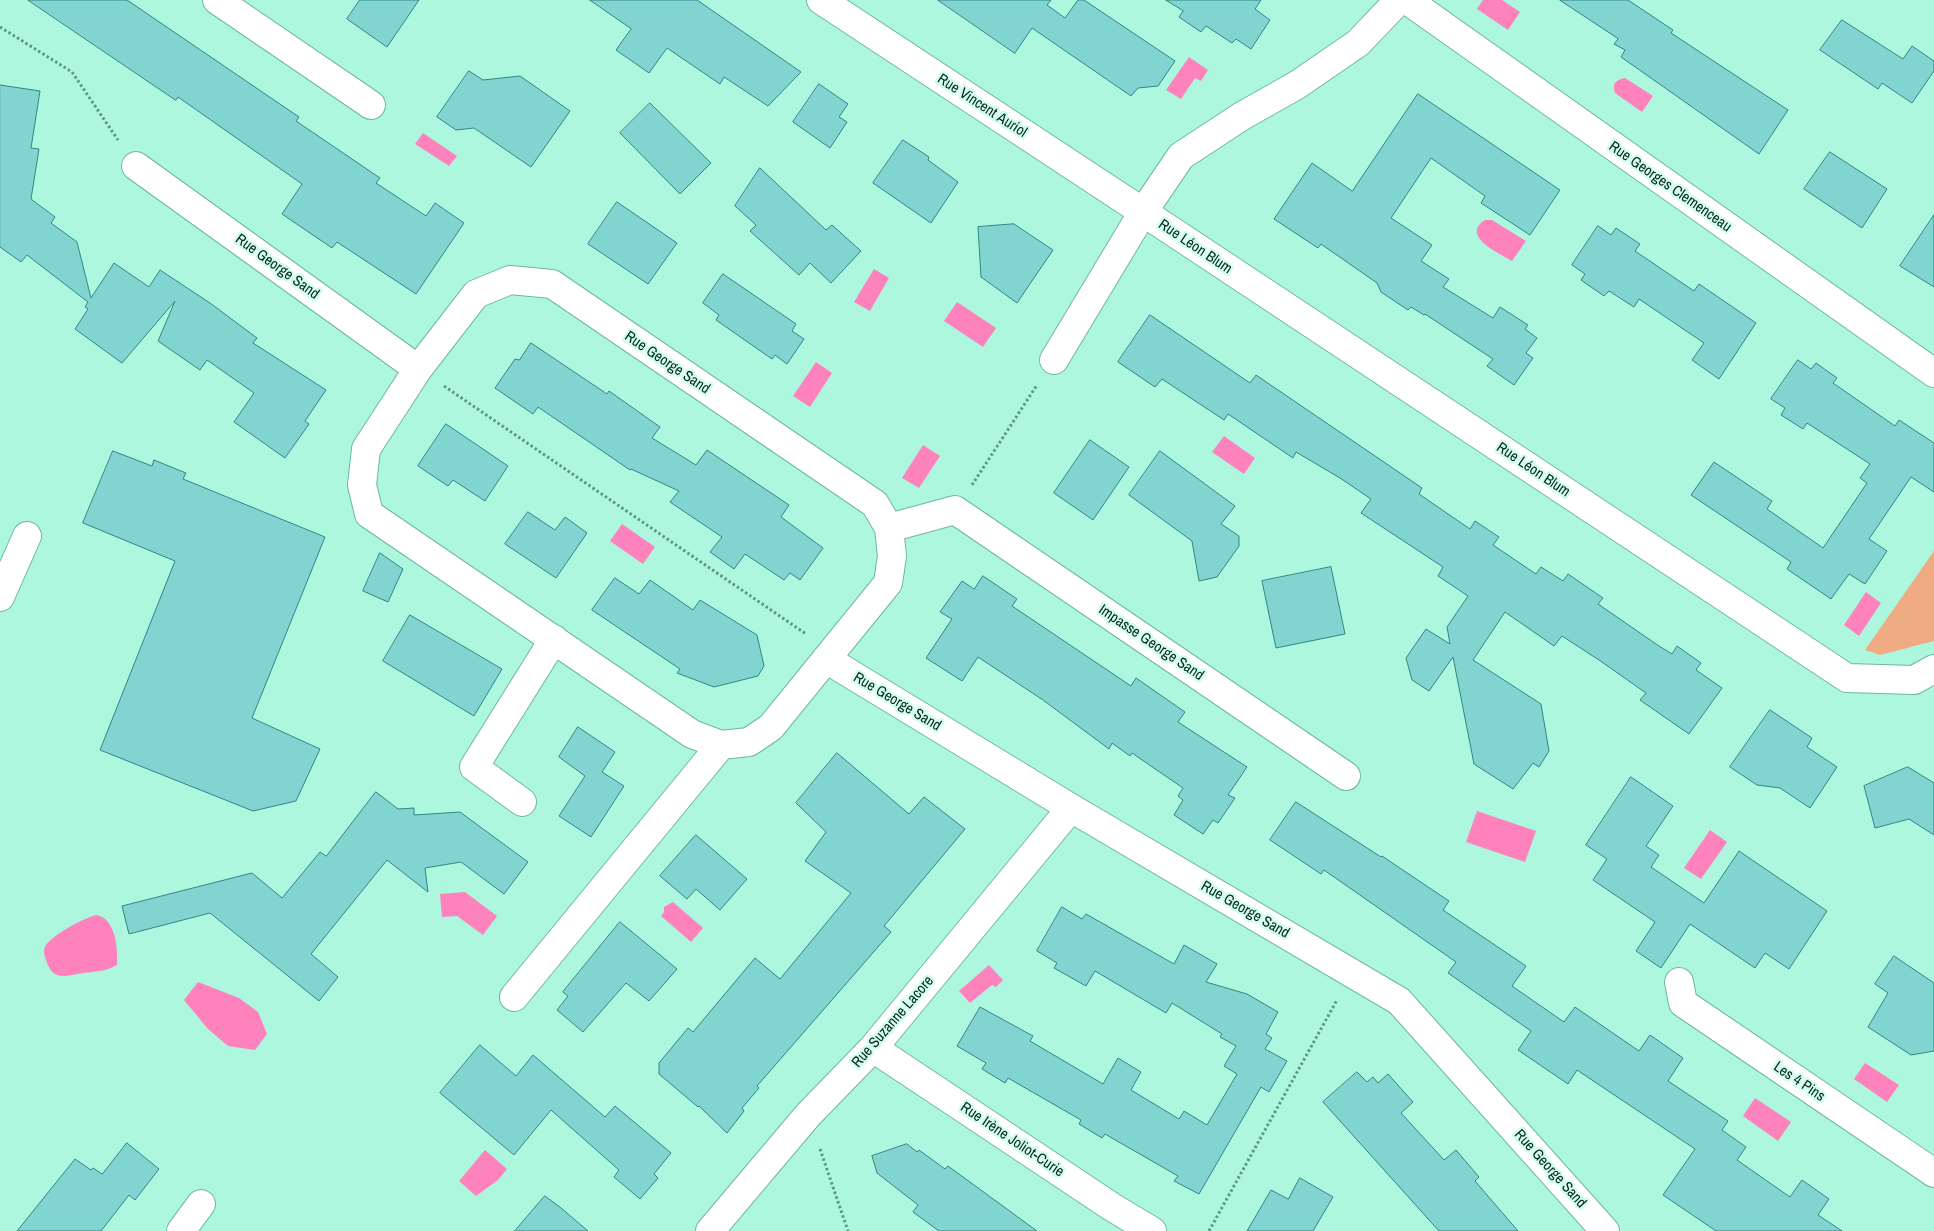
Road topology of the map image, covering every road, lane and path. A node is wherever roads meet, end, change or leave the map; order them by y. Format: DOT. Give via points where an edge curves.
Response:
graph roads {
  1 [pos="217,0"];
  2 [pos="821,0"];
  3 [pos="1400,0"];
  4 [pos="1406,0"];
  5 [pos="0,27"];
  6 [pos="371,105"];
  7 [pos="136,166"];
  8 [pos="1143,212"];
  9 [pos="1054,360"];
  10 [pos="418,369"];
  11 [pos="1934,373"];
  12 [pos="955,510"];
  13 [pos="889,528"];
  14 [pos="27,536"];
  15 [pos="0,598"];
  16 [pos="554,639"];
  17 [pos="826,659"];
  18 [pos="1934,669"];
  19 [pos="721,745"];
  20 [pos="1346,776"];
  21 [pos="522,802"];
  22 [pos="1071,808"];
  23 [pos="1353,972"];
  24 [pos="1679,982"];
  25 [pos="514,997"];
  26 [pos="873,1048"];
  27 [pos="808,1115"];
  28 [pos="1934,1173"];
  29 [pos="201,1204"];
  30 [pos="181,1231"];
  31 [pos="710,1231"];
  32 [pos="848,1231"];
  33 [pos="1152,1231"];
  34 [pos="1209,1231"];
  35 [pos="1605,1231"];
  1 -- 6 [label="street"];
  2 -- 8 [label="street, Rue Vincent Auriol"];
  3 -- 8 [label="street" via="1358,43 1297,85 1181,156"];
  4 -- 11 [label="street, Rue Georges Clemenceau"];
  5 -- 7 [label="path" via="72,72"];
  7 -- 10 [label="street, Rue George Sand"];
  8 -- 9 [label="street"];
  8 -- 18 [label="street, Rue Léon Blum" via="1847,678 1914,680"];
  9 -- 12 [label="path"];
  10 -- 13 [label="street, Rue George Sand" via="476,294 510,280 552,284 875,504"];
  10 -- 16 [label="street, Rue George Sand" via="366,449 362,484 369,514"];
  10 -- 17 [label="path" via="821,644"];
  12 -- 13 [label="street"];
  12 -- 20 [label="street, Impasse George Sand"];
  13 -- 17 [label="street, Rue George Sand" via="892,556 888,583"];
  14 -- 15 [label="street"];
  16 -- 19 [label="street, Rue George Sand" via="692,734"];
  16 -- 21 [label="street" via="474,767"];
  17 -- 19 [label="street, Rue George Sand" via="771,727 749,742"];
  17 -- 22 [label="street, Rue George Sand"];
  19 -- 25 [label="street"];
  22 -- 23 [label="street, Rue George Sand"];
  22 -- 26 [label="street, Rue Suzanne Lacore"];
  23 -- 34 [label="path"];
  23 -- 35 [label="street, Rue George Sand" via="1399,1001"];
  24 -- 28 [label="street, Les 4 Pins" via="1683,1004"];
  26 -- 27 [label="street, Rue Suzanne Lacore"];
  26 -- 33 [label="street, Rue Irène Joliot-Curie"];
  27 -- 31 [label="street, Rue Suzanne Lacore"];
  27 -- 32 [label="path"];
  29 -- 30 [label="street"];
}
